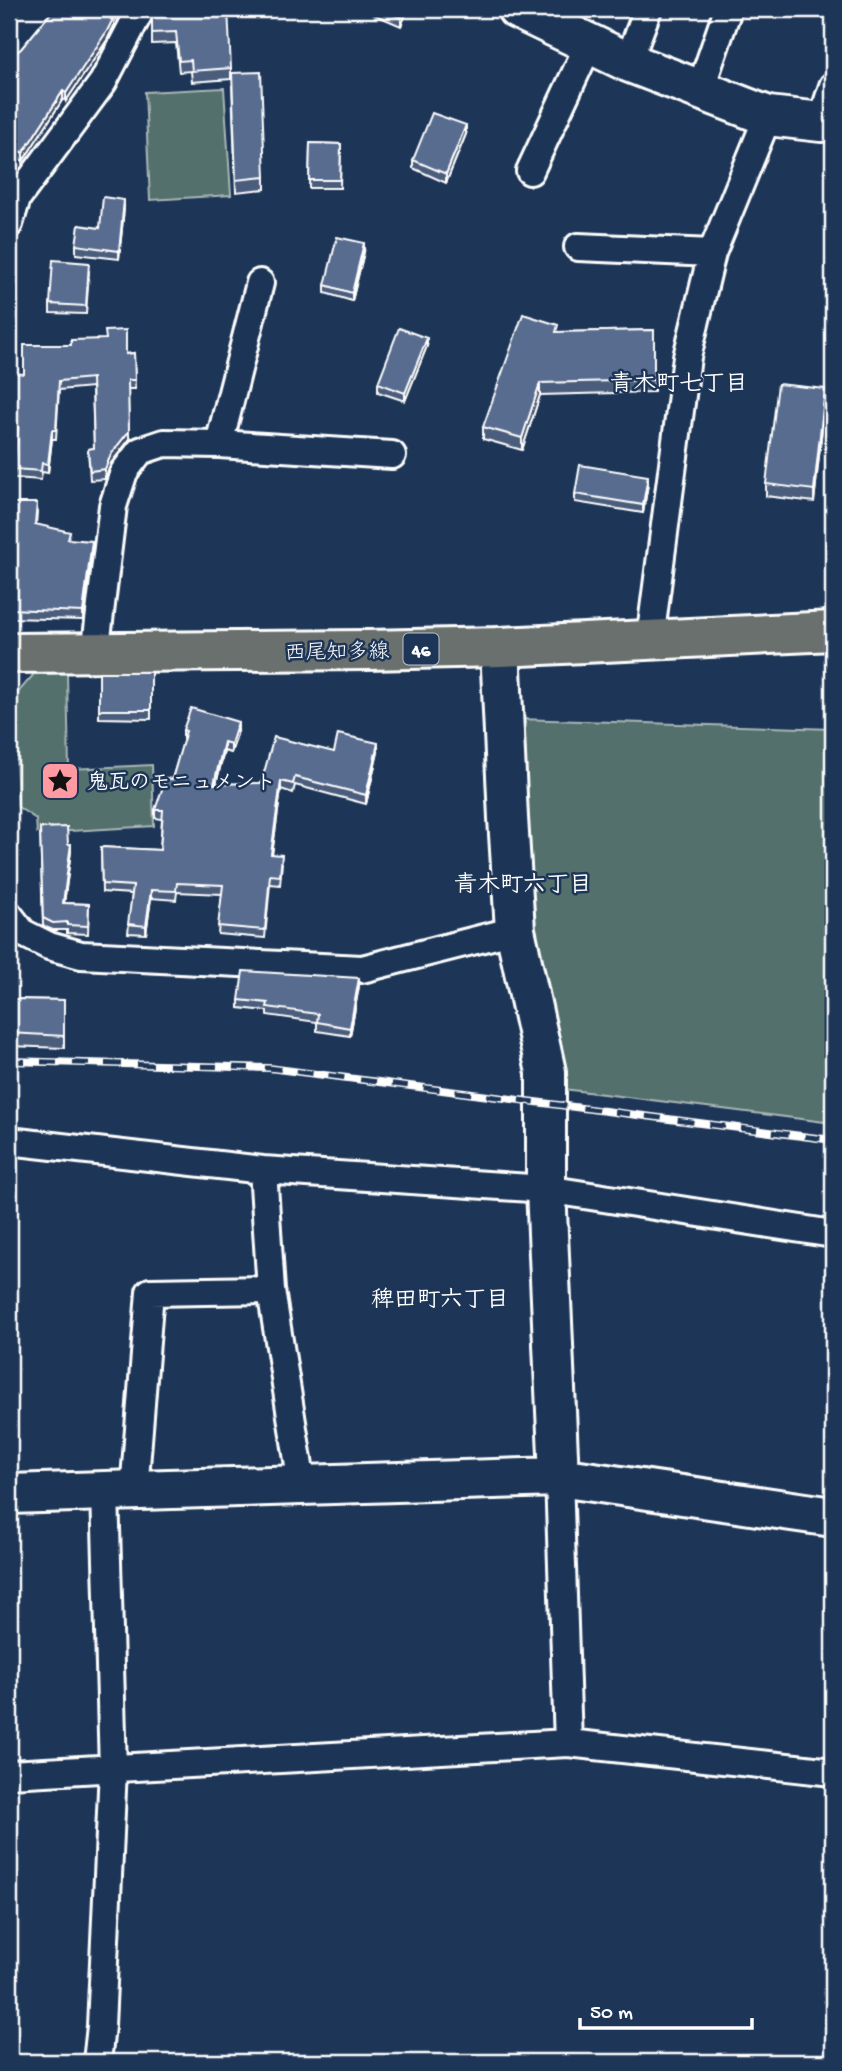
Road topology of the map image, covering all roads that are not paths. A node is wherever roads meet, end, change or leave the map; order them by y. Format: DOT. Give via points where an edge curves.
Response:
graph roads {
  1 [pos="41,9"];
  2 [pos="141,9"];
  3 [pos="517,9"];
  4 [pos="648,9"];
  5 [pos="728,9"];
  6 [pos="590,42"];
  7 [pos="9,47"];
  8 [pos="628,62"];
  9 [pos="833,86"];
  10 [pos="700,90"];
  11 [pos="768,116"];
  12 [pos="827,121"];
  13 [pos="530,171"];
  14 [pos="9,224"];
  15 [pos="578,247"];
  16 [pos="712,253"];
  17 [pos="260,283"];
  18 [pos="219,444"];
  19 [pos="392,454"];
  20 [pos="833,631"];
  21 [pos="650,640"];
  22 [pos="500,647"];
  23 [pos="9,653"];
  24 [pos="95,654"];
  25 [pos="9,915"];
  26 [pos="515,930"];
  27 [pos="9,1141"];
  28 [pos="263,1170"];
  29 [pos="546,1189"];
  30 [pos="833,1234"];
  31 [pos="271,1290"];
  32 [pos="559,1477"];
  33 [pos="302,1485"];
  34 [pos="119,1491"];
  35 [pos="9,1494"];
  36 [pos="833,1517"];
  37 [pos="568,1743"];
  38 [pos="113,1769"];
  39 [pos="833,1772"];
  40 [pos="9,1774"];
  41 [pos="97,2062"];
  1 -- 7 [label="street"];
  2 -- 14 [label="street" via="103,82 17,198"];
  3 -- 6 [label="street"];
  4 -- 8 [label="street"];
  5 -- 10 [label="street"];
  6 -- 8 [label="street"];
  6 -- 13 [label="street"];
  8 -- 10 [label="street"];
  9 -- 12 [label="street"];
  10 -- 11 [label="street"];
  11 -- 12 [label="street"];
  11 -- 16 [label="street"];
  15 -- 16 [label="street"];
  16 -- 21 [label="street" via="687,357"];
  17 -- 18 [label="street"];
  18 -- 19 [label="street"];
  18 -- 24 [label="street" via="164,443 140,450 124,472 113,506"];
  20 -- 21 [label="main road, 西尾知多線 / 46"];
  21 -- 22 [label="main road, 西尾知多線 / 46"];
  22 -- 24 [label="main road, 西尾知多線 / 46"];
  22 -- 26 [label="street"];
  23 -- 24 [label="main road, 西尾知多線 / 46"];
  25 -- 26 [label="street" via="23,933 81,955 362,969"];
  26 -- 29 [label="street" via="546,1072"];
  27 -- 28 [label="street"];
  28 -- 29 [label="street"];
  28 -- 31 [label="street"];
  29 -- 30 [label="street"];
  29 -- 32 [label="street"];
  31 -- 33 [label="street"];
  31 -- 34 [label="street" via="150,1292"];
  32 -- 33 [label="street"];
  32 -- 36 [label="street"];
  32 -- 37 [label="street"];
  33 -- 34 [label="street"];
  34 -- 35 [label="street"];
  34 -- 38 [label="street"];
  37 -- 38 [label="street"];
  37 -- 39 [label="street"];
  38 -- 40 [label="street"];
  38 -- 41 [label="street"];
}
